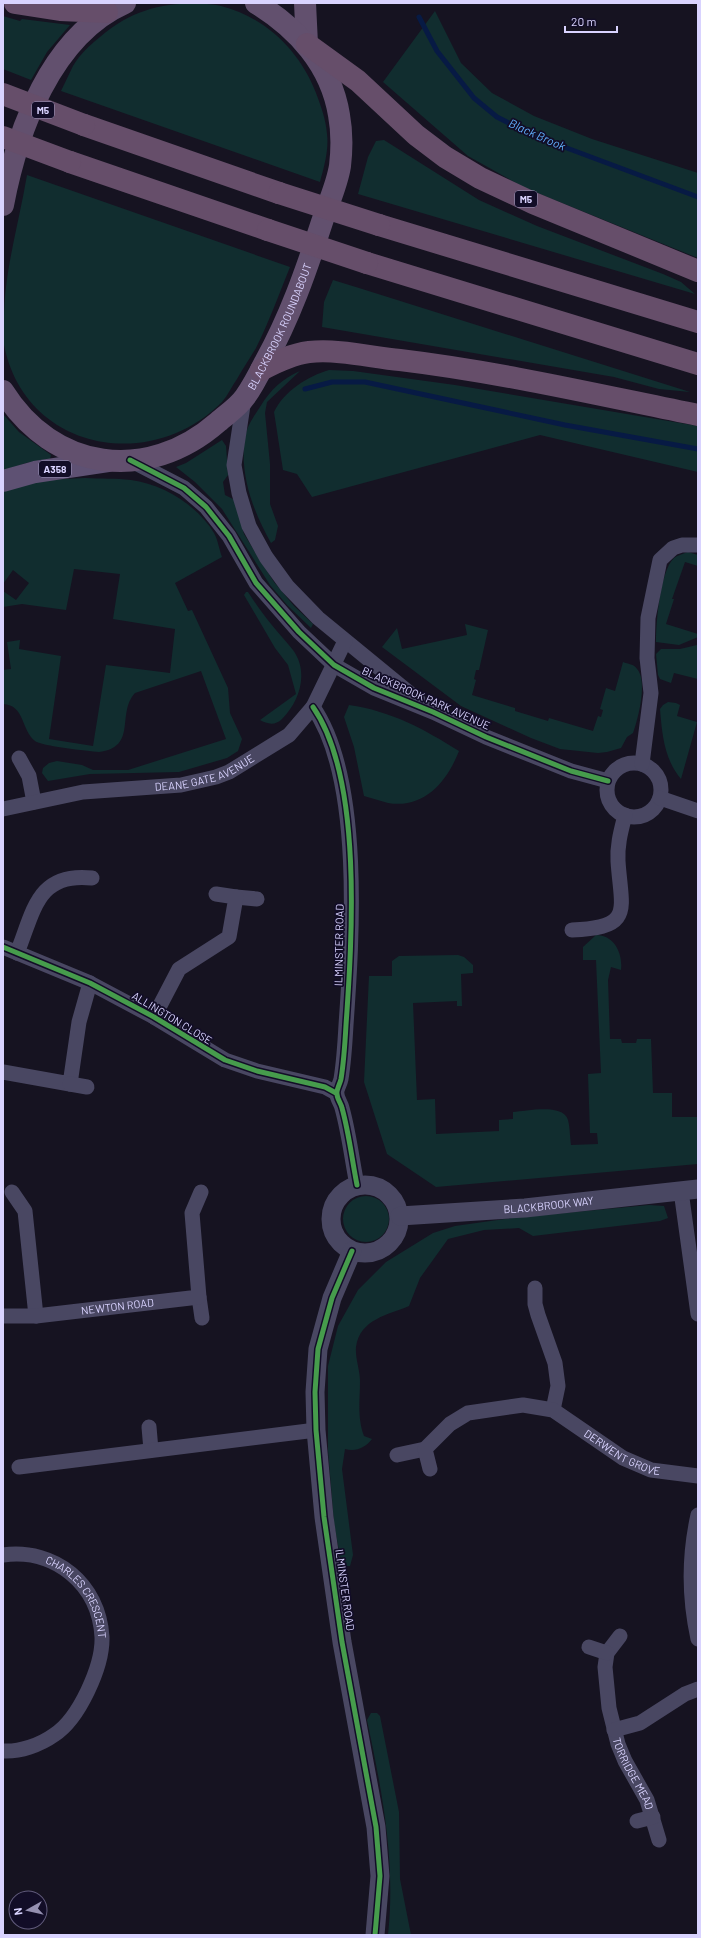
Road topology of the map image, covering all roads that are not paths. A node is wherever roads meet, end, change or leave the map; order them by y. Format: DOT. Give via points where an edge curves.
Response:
graph roads {
  1 [pos="15,3"];
  2 [pos="256,3"];
  3 [pos="305,3"];
  4 [pos="118,6"];
  5 [pos="307,44"];
  6 [pos="3,94"];
  7 [pos="3,137"];
  8 [pos="3,205"];
  9 [pos="698,271"];
  10 [pos="698,322"];
  11 [pos="698,364"];
  12 [pos="261,370"];
  13 [pos="3,391"];
  14 [pos="244,399"];
  15 [pos="698,415"];
  16 [pos="130,460"];
  17 [pos="108,461"];
  18 [pos="3,482"];
  19 [pos="698,546"];
  20 [pos="345,641"];
  21 [pos="334,665"];
  22 [pos="314,707"];
  23 [pos="433,712"];
  24 [pos="19,758"];
  25 [pos="642,764"];
  26 [pos="608,781"];
  27 [pos="660,798"];
  28 [pos="34,802"];
  29 [pos="3,809"];
  30 [pos="698,811"];
  31 [pos="625,815"];
  32 [pos="92,878"];
  33 [pos="216,894"];
  34 [pos="236,897"];
  35 [pos="257,899"];
  36 [pos="572,930"];
  37 [pos="3,947"];
  38 [pos="18,953"];
  39 [pos="90,983"];
  40 [pos="154,1017"];
  41 [pos="3,1072"];
  42 [pos="70,1084"];
  43 [pos="86,1087"];
  44 [pos="336,1093"];
  45 [pos="357,1186"];
  46 [pos="689,1190"];
  47 [pos="12,1192"];
  48 [pos="201,1192"];
  49 [pos="400,1216"];
  50 [pos="352,1251"];
  51 [pos="535,1288"];
  52 [pos="199,1297"];
  53 [pos="698,1314"];
  54 [pos="3,1316"];
  55 [pos="36,1316"];
  56 [pos="202,1318"];
  57 [pos="553,1410"];
  58 [pos="149,1427"];
  59 [pos="316,1430"];
  60 [pos="425,1449"];
  61 [pos="151,1450"];
  62 [pos="397,1455"];
  63 [pos="19,1467"];
  64 [pos="430,1469"];
  65 [pos="698,1476"];
  66 [pos="698,1515"];
  67 [pos="3,1554"];
  68 [pos="695,1602"];
  69 [pos="620,1636"];
  70 [pos="698,1639"];
  71 [pos="589,1647"];
  72 [pos="607,1653"];
  73 [pos="698,1689"];
  74 [pos="614,1730"];
  75 [pos="3,1751"];
  76 [pos="653,1817"];
  77 [pos="637,1821"];
  78 [pos="659,1840"];
  79 [pos="375,1935"];
  1 -- 4 [label="highway" via="60,10"];
  2 -- 5 [label="highway, BLACKBROOK ROUNDABOUT" via="290,26"];
  3 -- 5 [label="highway"];
  4 -- 8 [label="highway" via="76,39 48,74 30,112 7,182"];
  5 -- 9 [label="highway, M5" via="358,81 416,135 445,157 480,178 533,203"];
  5 -- 12 [label="highway, BLACKBROOK ROUNDABOUT" via="325,72 333,91 342,142 340,168 301,284 283,330"];
  6 -- 10 [label="highway, M5, bridge" via="279,193"];
  7 -- 11 [label="highway, bridge" via="367,263"];
  12 -- 14 [label="highway, BLACKBROOK ROUNDABOUT"];
  12 -- 15 [label="highway" via="283,359 309,352 343,353 544,382"];
  13 -- 17 [label="highway, BLACKBROOK ROUNDABOUT" via="15,409 44,436 62,447 91,458"];
  14 -- 16 [label="highway, BLACKBROOK ROUNDABOUT" via="209,430 184,446 158,456"];
  14 -- 20 [label="street, BLACKBROOK PARK AVENUE" via="234,465 249,526 266,557 287,586"];
  16 -- 17 [label="highway, BLACKBROOK ROUNDABOUT"];
  16 -- 21 [label="street, BLACKBROOK PARK AVENUE" via="184,488 206,507 229,536 256,583 299,632"];
  17 -- 18 [label="main road, A358" via="35,472"];
  19 -- 25 [label="street" via="682,545 673,548 660,560 648,618 647,658 651,693"];
  20 -- 21 [label="street, DEANE GATE AVENUE"];
  20 -- 23 [label="street, BLACKBROOK PARK AVENUE"];
  21 -- 22 [label="street, DEANE GATE AVENUE"];
  21 -- 23 [label="street, BLACKBROOK PARK AVENUE" via="374,688"];
  22 -- 28 [label="street, DEANE GATE AVENUE" via="289,735 246,763 216,777 181,784 84,792"];
  22 -- 44 [label="street, ILMINSTER ROAD" via="342,776 350,868 350,971 342,1072"];
  23 -- 26 [label="street, BLACKBROOK PARK AVENUE" via="571,771"];
  24 -- 28 [label="street" via="29,776"];
  25 -- 26 [label="street" via="632,762 622,765"];
  25 -- 27 [label="street" via="656,774 662,790"];
  26 -- 31 [label="street" via="608,798 614,808"];
  27 -- 30 [label="street"];
  27 -- 31 [label="street" via="655,808 646,814 636,817"];
  28 -- 29 [label="street, DEANE GATE AVENUE"];
  31 -- 36 [label="street" via="618,848 623,902 621,914 605,926"];
  32 -- 38 [label="street" via="66,878 44,891 37,902"];
  33 -- 34 [label="street"];
  34 -- 35 [label="street"];
  34 -- 40 [label="street, ALLINGTON CLOSE" via="229,937 179,969"];
  37 -- 38 [label="street, ALLINGTON CLOSE"];
  38 -- 39 [label="street, ALLINGTON CLOSE"];
  39 -- 40 [label="street, ALLINGTON CLOSE"];
  39 -- 42 [label="street" via="79,1022"];
  40 -- 44 [label="street, ALLINGTON CLOSE" via="225,1060 257,1071 325,1087"];
  41 -- 42 [label="street"];
  42 -- 43 [label="street"];
  44 -- 45 [label="street" via="342,1108"];
  45 -- 49 [label="street" via="373,1185 382,1189 391,1196"];
  45 -- 50 [label="street" via="338,1198 332,1209 331,1219 338,1240"];
  46 -- 49 [label="street, BLACKBROOK WAY" via="525,1208"];
  46 -- 53 [label="street"];
  47 -- 55 [label="street" via="25,1211"];
  48 -- 52 [label="street" via="192,1213"];
  49 -- 50 [label="street" via="398,1231 384,1248 364,1253"];
  50 -- 59 [label="street, ILMINSTER ROAD" via="332,1298 320,1342 316,1364"];
  51 -- 57 [label="street" via="528,1304 555,1363 558,1386"];
  52 -- 55 [label="street, NEWTON ROAD"];
  52 -- 56 [label="street"];
  54 -- 55 [label="street, NEWTON ROAD"];
  57 -- 60 [label="street, DERWENT GROVE" via="523,1405 468,1413 450,1424"];
  57 -- 65 [label="street, DERWENT GROVE" via="623,1458 651,1470"];
  58 -- 61 [label="street"];
  59 -- 61 [label="street"];
  59 -- 79 [label="street, ILMINSTER ROAD" via="325,1524 341,1635 376,1827 380,1876"];
  60 -- 62 [label="street"];
  60 -- 64 [label="street"];
  61 -- 63 [label="street"];
  66 -- 68 [label="street" via="691,1569"];
  67 -- 75 [label="street, CHARLES CRESCENT" via="31,1554 48,1559 77,1577 93,1601 100,1619 102,1638 95,1675 77,1710 62,1729 43,1741 14,1752"];
  68 -- 70 [label="street"];
  69 -- 72 [label="street"];
  71 -- 72 [label="street"];
  72 -- 74 [label="street, TORRIDGE MEAD" via="606,1690"];
  73 -- 74 [label="street, TORRIDGE MEAD" via="685,1694 640,1723"];
  74 -- 76 [label="street, TORRIDGE MEAD" via="624,1761 647,1800"];
  76 -- 77 [label="street, TORRIDGE MEAD"];
  76 -- 78 [label="street, TORRIDGE MEAD"];
}
